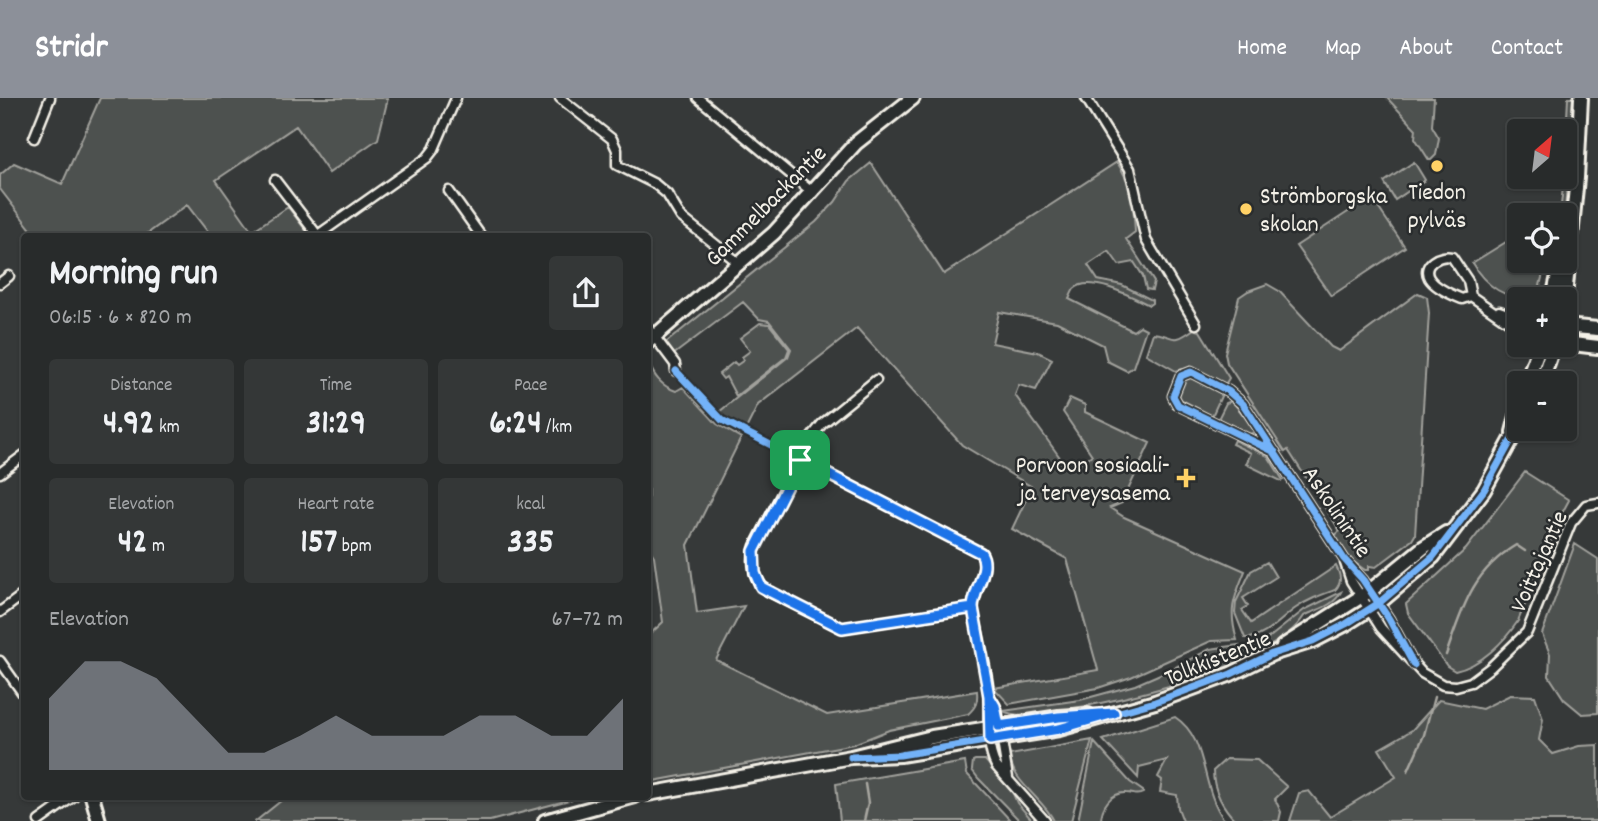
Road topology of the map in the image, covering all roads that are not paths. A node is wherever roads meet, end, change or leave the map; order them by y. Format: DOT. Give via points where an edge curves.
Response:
graph roads {
  1 [pos="50,98"];
  2 [pos="456,98"];
  3 [pos="560,98"];
  4 [pos="698,98"];
  5 [pos="913,98"];
  6 [pos="1086,98"];
  7 [pos="1581,98"];
  8 [pos="34,138"];
  9 [pos="275,180"];
  10 [pos="449,191"];
  11 [pos="812,192"];
  12 [pos="1573,203"];
  13 [pos="316,233"];
  14 [pos="322,233"];
  15 [pos="479,233"];
  16 [pos="740,264"];
  17 [pos="9,276"];
  18 [pos="0,283"];
  19 [pos="1471,296"];
  20 [pos="1491,309"];
  21 [pos="1507,314"];
  22 [pos="1507,320"];
  23 [pos="1196,324"];
  24 [pos="1577,327"];
  25 [pos="1598,329"];
  26 [pos="651,334"];
  27 [pos="651,336"];
  28 [pos="1577,345"];
  29 [pos="1598,347"];
  30 [pos="676,371"];
  31 [pos="876,380"];
  32 [pos="1510,441"];
  33 [pos="1275,452"];
  34 [pos="21,457"];
  35 [pos="800,460"];
  36 [pos="0,473"];
  37 [pos="1598,503"];
  38 [pos="1452,529"];
  39 [pos="1365,594"];
  40 [pos="21,597"];
  41 [pos="1374,607"];
  42 [pos="973,608"];
  43 [pos="0,612"];
  44 [pos="1272,654"];
  45 [pos="0,661"];
  46 [pos="21,691"];
  47 [pos="995,733"];
  48 [pos="651,793"];
  49 [pos="68,800"];
  50 [pos="93,800"];
  51 [pos="621,800"];
  52 [pos="39,821"];
  53 [pos="99,821"];
  54 [pos="545,821"];
  55 [pos="1045,821"];
  1 -- 8 [label="street"];
  2 -- 14 [label="street" via="427,158"];
  3 -- 16 [label="street" via="611,139 617,165 655,184 681,216"];
  4 -- 11 [label="street"];
  5 -- 11 [label="street, Gammelbackantie" via="856,143"];
  6 -- 23 [label="street" via="1130,169 1146,240"];
  7 -- 12 [label="street"];
  9 -- 13 [label="street"];
  10 -- 15 [label="street"];
  11 -- 16 [label="street, Gammelbackantie"];
  16 -- 26 [label="street, Gammelbackantie"];
  17 -- 18 [label="street"];
  19 -- 19 [label="street" via="1468,281 1452,257 1442,256 1429,265 1434,283 1456,297"];
  19 -- 20 [label="street"];
  20 -- 21 [label="street"];
  20 -- 22 [label="street"];
  24 -- 25 [label="street"];
  27 -- 30 [label="street"];
  28 -- 29 [label="street"];
  31 -- 35 [label="street" via="816,429"];
  32 -- 38 [label="street, Tolkkistentie" via="1484,490"];
  33 -- 33 [label="street, Askolinintie" via="1235,396 1191,372 1181,376 1173,396 1178,405"];
  33 -- 39 [label="street, Askolinintie"];
  34 -- 36 [label="street"];
  35 -- 42 [label="street" via="981,553 984,569"];
  35 -- 42 [label="street" via="754,551 761,587 842,628"];
  37 -- 41 [label="street, Voittajantie" via="1586,505 1576,516 1527,632 1471,682 1443,685 1429,678 1381,628"];
  38 -- 39 [label="street, Tolkkistentie"];
  38 -- 41 [label="street, Tolkkistentie" via="1433,557"];
  39 -- 41 [label="street, Voittajantie"];
  39 -- 44 [label="street, Tolkkistentie"];
  40 -- 43 [label="street"];
  41 -- 44 [label="street, Tolkkistentie" via="1313,641"];
  42 -- 47 [label="street" via="989,696 995,706"];
  44 -- 47 [label="street, Tolkkistentie" via="1155,702 1114,713 1059,717"];
  45 -- 46 [label="street"];
  47 -- 48 [label="street, Tolkkistentie" via="900,755 851,757"];
  47 -- 55 [label="street" via="992,756 996,766"];
  49 -- 52 [label="street"];
  50 -- 53 [label="street"];
  51 -- 54 [label="street"];
}
